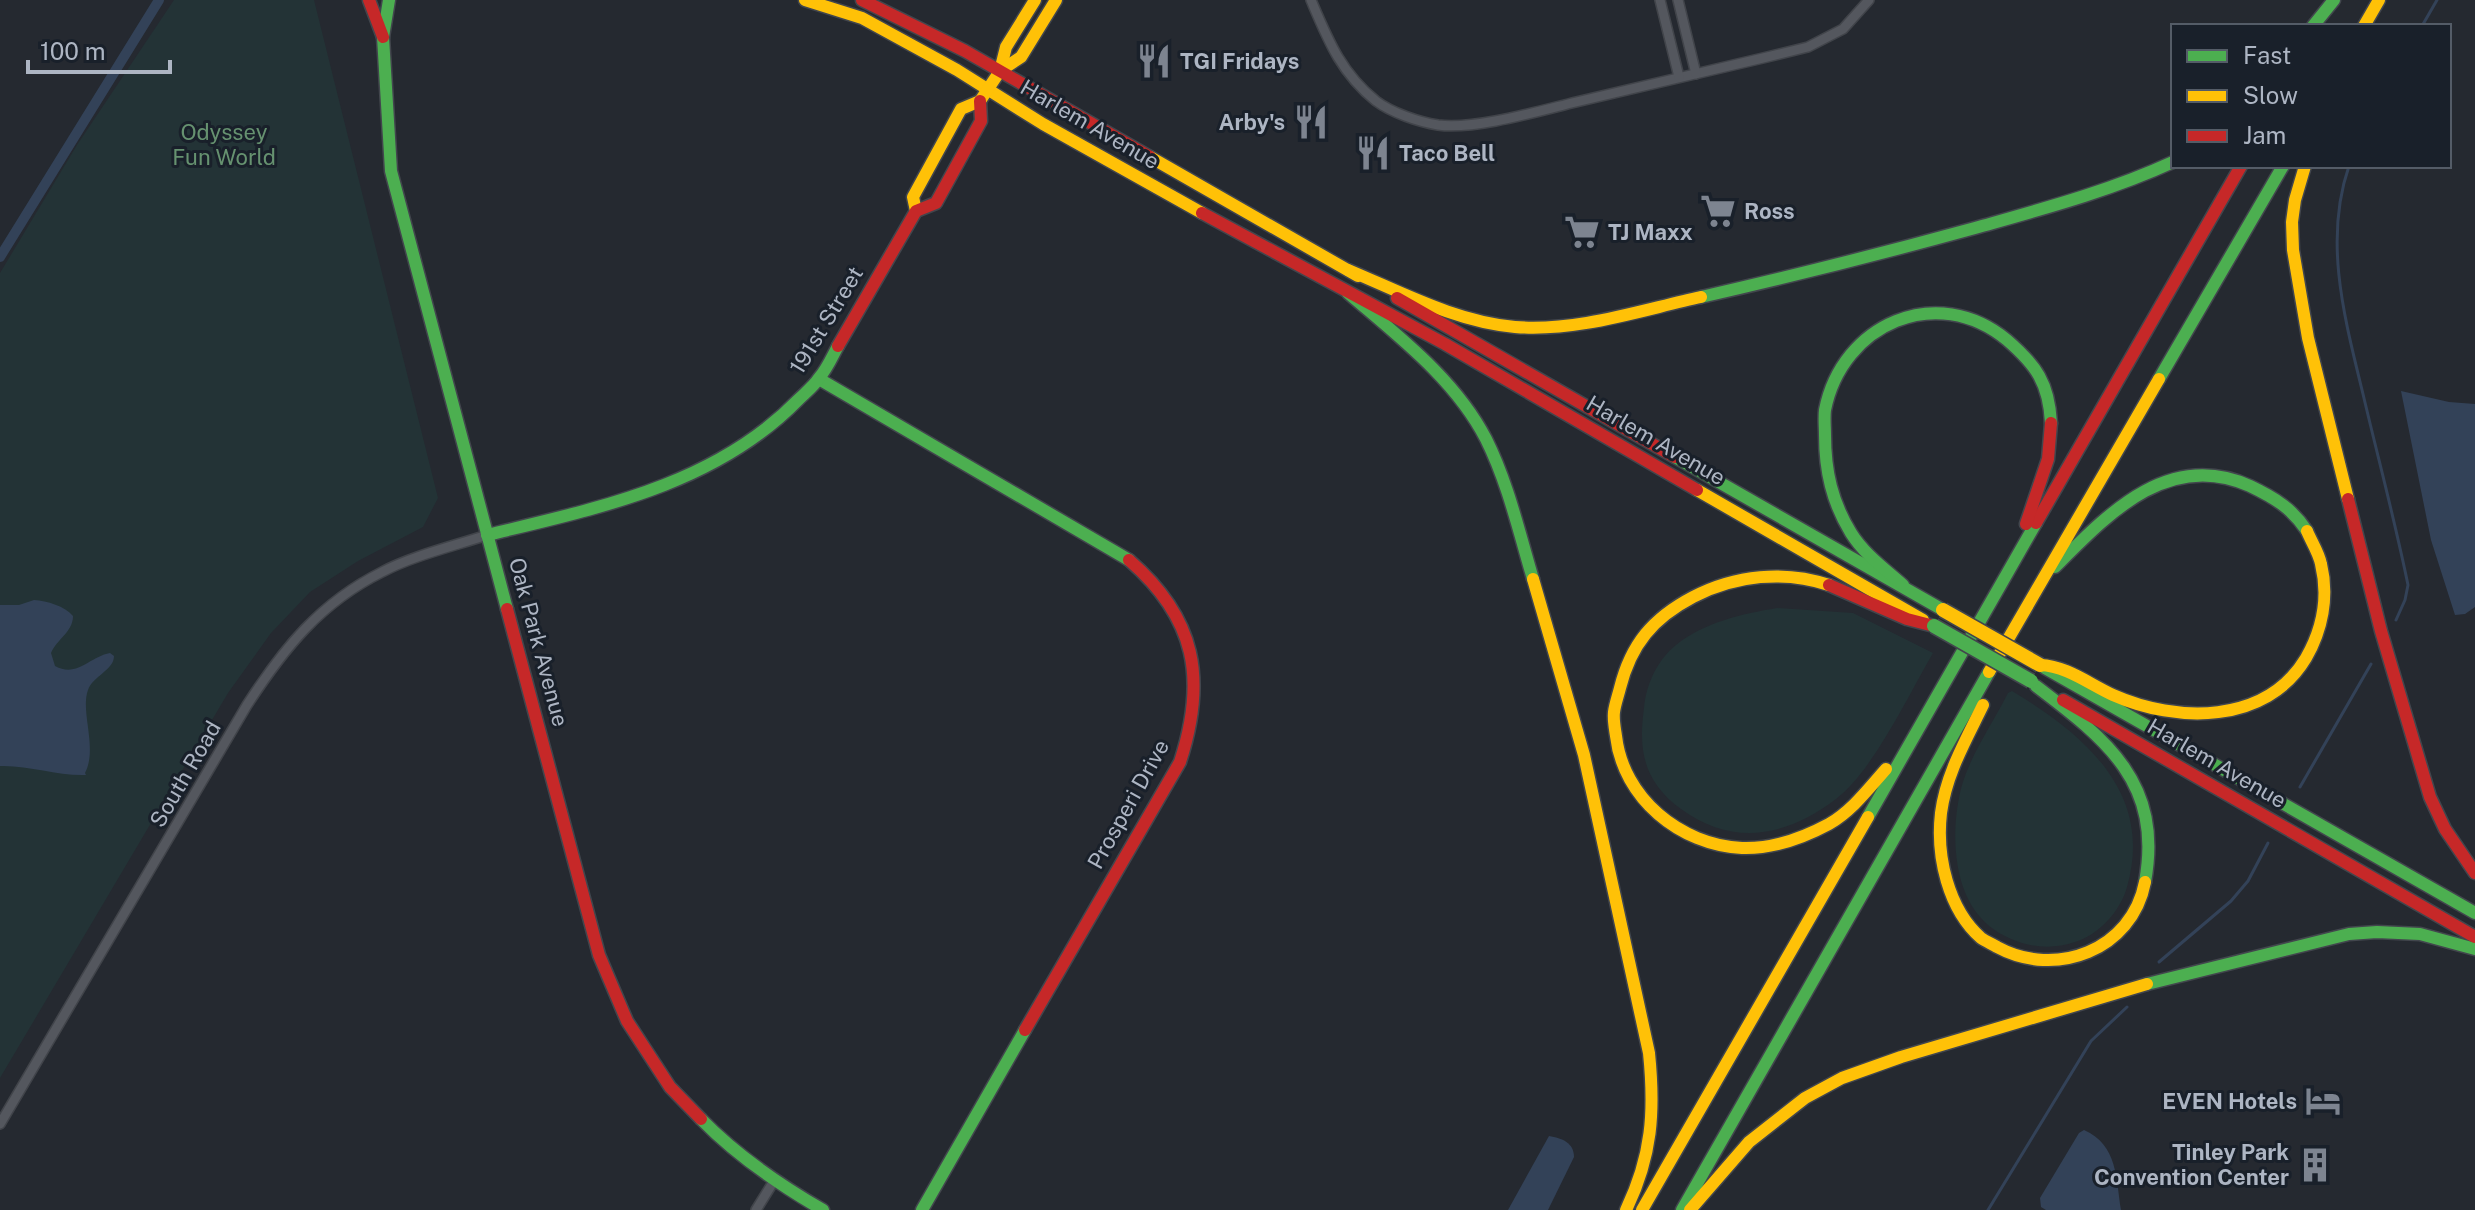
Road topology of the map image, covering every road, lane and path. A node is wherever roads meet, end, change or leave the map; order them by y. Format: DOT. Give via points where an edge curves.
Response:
graph roads {
  1 [pos="369,0"];
  2 [pos="389,0"];
  3 [pos="805,0"];
  4 [pos="862,0"];
  5 [pos="1035,0"];
  6 [pos="1056,0"];
  7 [pos="1311,0"];
  8 [pos="1660,0"];
  9 [pos="1678,0"];
  10 [pos="1869,0"];
  11 [pos="2335,0"];
  12 [pos="2379,0"];
  13 [pos="2388,0"];
  14 [pos="2315,24"];
  15 [pos="2322,24"];
  16 [pos="2365,24"];
  17 [pos="2376,24"];
  18 [pos="383,37"];
  19 [pos="1000,71"];
  20 [pos="1696,74"];
  21 [pos="1679,77"];
  22 [pos="984,95"];
  23 [pos="2171,163"];
  24 [pos="2240,168"];
  25 [pos="2282,168"];
  26 [pos="2305,168"];
  27 [pos="916,211"];
  28 [pos="1348,270"];
  29 [pos="1348,293"];
  30 [pos="819,379"];
  31 [pos="487,535"];
  32 [pos="2009,569"];
  33 [pos="2040,583"];
  34 [pos="1903,585"];
  35 [pos="1934,626"];
  36 [pos="2040,665"];
  37 [pos="1985,681"];
  38 [pos="2033,683"];
  39 [pos="1911,741"];
  40 [pos="2475,873"];
  41 [pos="2475,913"];
  42 [pos="2475,937"];
  43 [pos="2475,949"];
  44 [pos="0,1124"];
  45 [pos="774,1181"];
  46 [pos="756,1210"];
  47 [pos="823,1210"];
  48 [pos="922,1210"];
  49 [pos="1626,1210"];
  50 [pos="1642,1210"];
  51 [pos="1682,1210"];
  52 [pos="1690,1210"];
  1 -- 18 [label="main road"];
  2 -- 18 [label="main road, Oak Park Avenue"];
  3 -- 22 [label="main road, Harlem Avenue" via="862,18"];
  4 -- 19 [label="main road, Harlem Avenue"];
  5 -- 19 [label="main road, 191st Street" via="1006,47"];
  6 -- 19 [label="main road, 191st Street" via="1021,57"];
  7 -- 21 [label="street" via="1334,55 1378,103 1441,125 1484,122"];
  8 -- 21 [label="street"];
  9 -- 20 [label="street"];
  10 -- 20 [label="street" via="1843,29 1808,47"];
  11 -- 14 [label="main road"];
  11 -- 15 [label="main road"];
  12 -- 16 [label="main road"];
  13 -- 17 [label="main road"];
  18 -- 31 [label="main road, Oak Park Avenue" via="391,171"];
  19 -- 22 [label="main road, 191st Street"];
  19 -- 28 [label="main road, Harlem Avenue"];
  20 -- 21 [label="street"];
  22 -- 27 [label="main road, 191st Street" via="981,121 936,203"];
  22 -- 27 [label="main road, 191st Street" via="961,109 913,197"];
  22 -- 29 [label="main road, Harlem Avenue"];
  23 -- 28 [label="main road" via="2116,185 1919,243 1562,326 1481,322"];
  24 -- 32 [label="main road"];
  25 -- 33 [label="main road"];
  26 -- 40 [label="main road" via="2294,211 2293,250 2308,338 2381,631 2430,797"];
  27 -- 30 [label="main road, 191st Street"];
  28 -- 34 [label="main road, Harlem Avenue"];
  29 -- 35 [label="main road, Harlem Avenue"];
  29 -- 49 [label="main road" via="1454,392 1490,448 1509,498 1584,755 1653,1073 1649,1150"];
  30 -- 31 [label="main road, 191st Street" via="757,437 696,474 627,500"];
  30 -- 48 [label="main road, Prosperi Drive" via="1127,558 1174,610 1195,679 1195,707 1180,762"];
  31 -- 44 [label="street, South Road" via="384,570 342,594 307,624 239,719"];
  31 -- 45 [label="main road, Oak Park Avenue" via="599,955 627,1021 670,1087 722,1141"];
  32 -- 34 [label="main road" via="2047,469 2051,420 2041,375 2009,337 1985,322 1959,312 1934,312 1888,323 1853,351 1826,400 1822,434 1829,483 1854,538"];
  32 -- 39 [label="main road"];
  33 -- 36 [label="main road" via="2130,499 2157,485 2208,476 2251,484 2291,510 2317,550 2326,591 2320,633 2300,670 2271,695 2234,710 2197,714 2149,708 2055,665"];
  33 -- 37 [label="main road"];
  34 -- 36 [label="main road, Harlem Avenue, bridge"];
  35 -- 38 [label="main road, Harlem Avenue, bridge"];
  35 -- 39 [label="main road" via="1905,619 1823,582 1782,576 1734,582 1692,597 1653,624 1628,659 1614,708 1622,764 1646,804 1689,836 1735,849 1777,846 1830,824 1860,799"];
  36 -- 41 [label="main road, Harlem Avenue"];
  37 -- 38 [label="main road" via="1984,702 1944,796 1940,832 1945,882 1958,912 1983,941 2021,960 2054,962 2094,951 2125,925 2144,893 2150,841 2140,796 2121,761"];
  37 -- 51 [label="main road"];
  38 -- 42 [label="main road, Harlem Avenue"];
  39 -- 50 [label="main road"];
  43 -- 52 [label="main road" via="2420,934 2349,934 2128,989 1901,1057 1842,1078 1794,1105 1749,1142"];
  45 -- 46 [label="street"];
  45 -- 47 [label="main road, Oak Park Avenue"];
}
